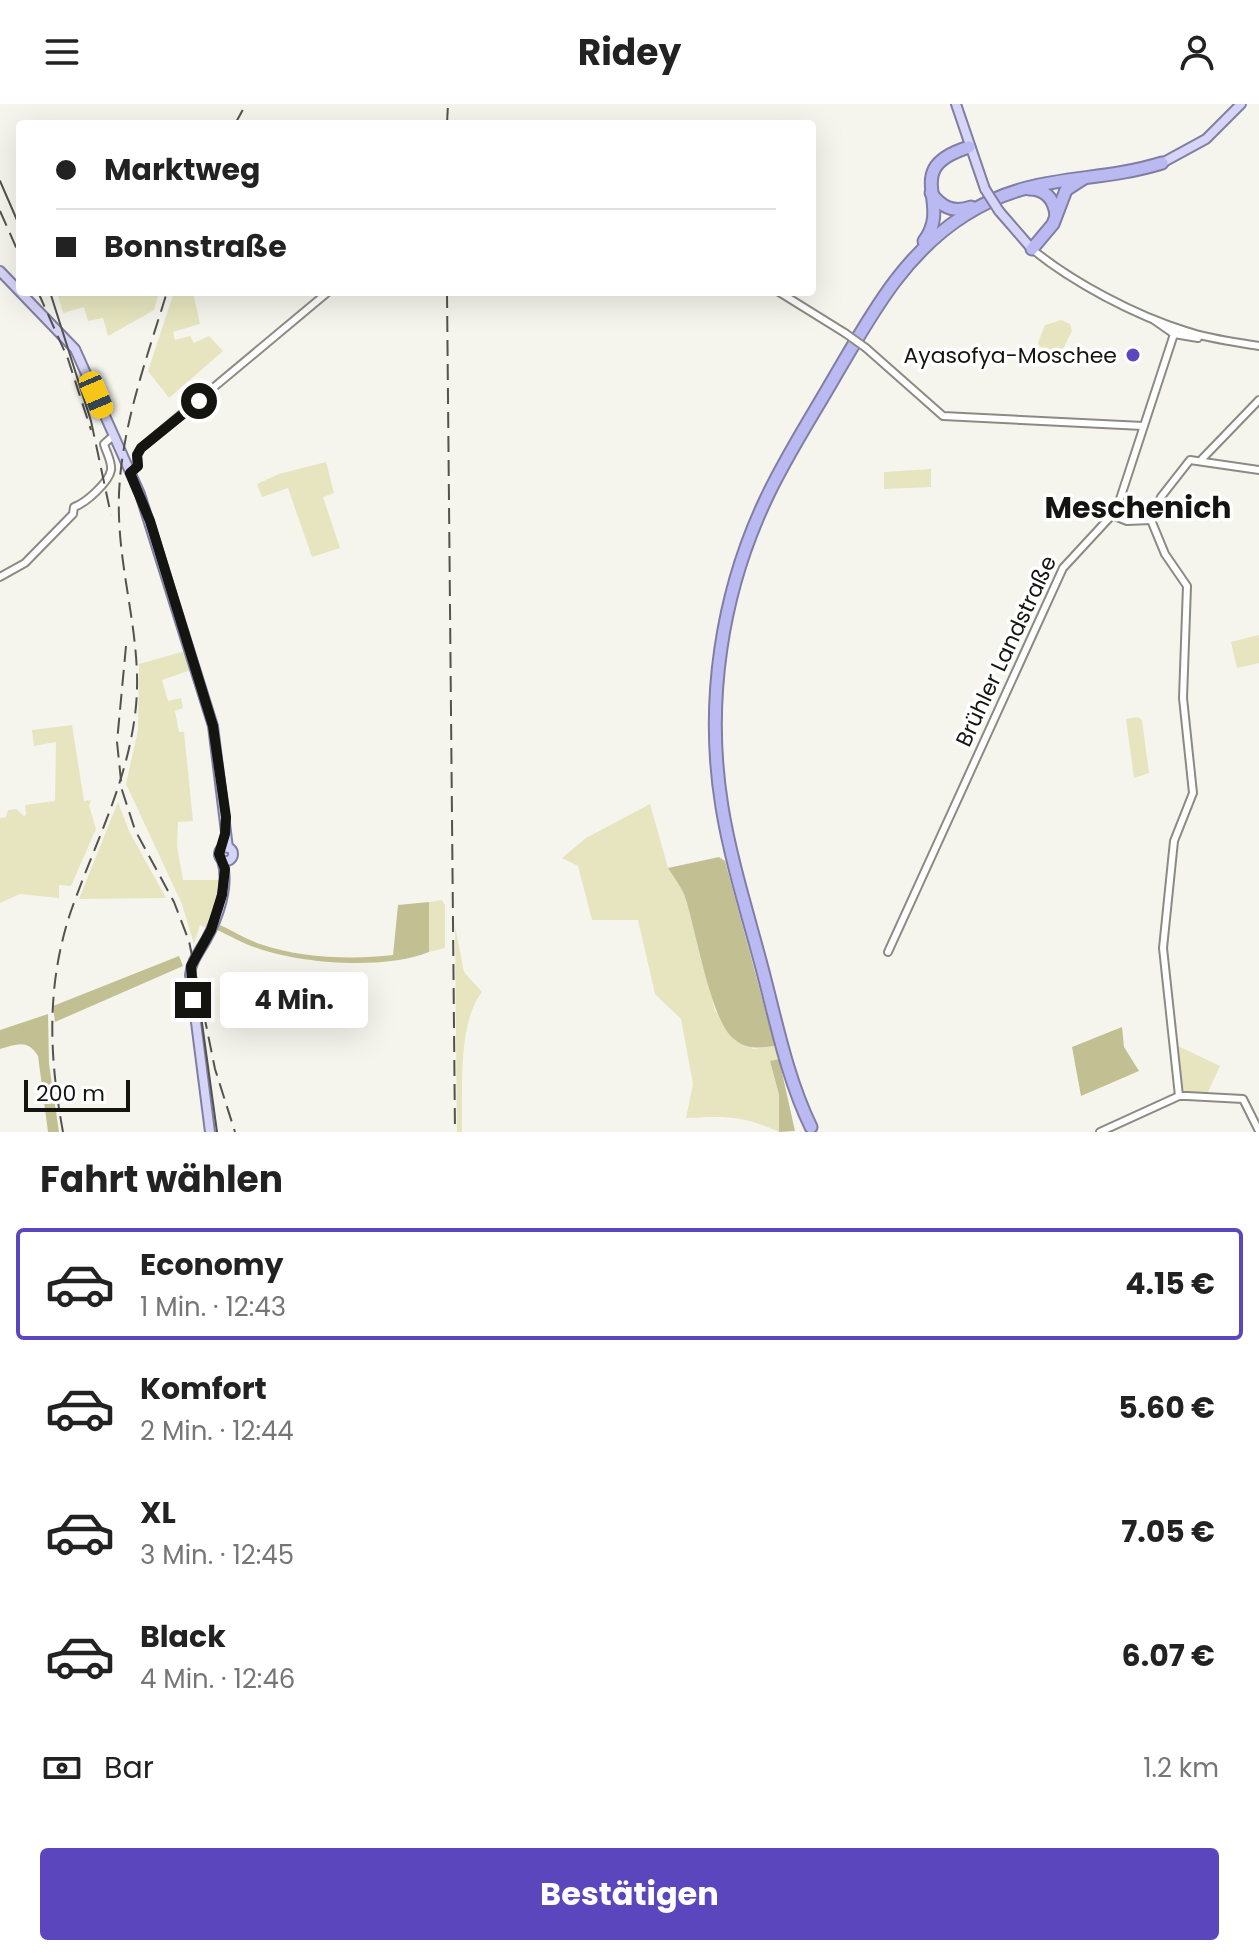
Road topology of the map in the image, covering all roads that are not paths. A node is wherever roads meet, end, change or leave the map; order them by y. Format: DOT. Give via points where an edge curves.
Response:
graph roads {
  1 [pos="956,104"];
  2 [pos="1241,104"];
  3 [pos="970,149"];
  4 [pos="1162,163"];
  5 [pos="1091,175"];
  6 [pos="1012,191"];
  7 [pos="931,193"];
  8 [pos="984,204"];
  9 [pos="1056,219"];
  10 [pos="1030,247"];
  11 [pos="915,256"];
  12 [pos="0,271"];
  13 [pos="16,288"];
  14 [pos="24,296"];
  15 [pos="323,296"];
  16 [pos="786,296"];
  17 [pos="1175,331"];
  18 [pos="1186,337"];
  19 [pos="1214,338"];
  20 [pos="1259,346"];
  21 [pos="1167,358"];
  22 [pos="1259,400"];
  23 [pos="1149,407"];
  24 [pos="1132,425"];
  25 [pos="1122,427"];
  26 [pos="1142,429"];
  27 [pos="113,436"];
  28 [pos="1202,459"];
  29 [pos="1259,470"];
  30 [pos="130,473"];
  31 [pos="1112,515"];
  32 [pos="1151,520"];
  33 [pos="0,577"];
  34 [pos="888,952"];
  35 [pos="1179,1096"];
  36 [pos="812,1130"];
  37 [pos="1259,1131"];
  38 [pos="210,1132"];
  39 [pos="1100,1132"];
  1 -- 3 [label="main road"];
  2 -- 4 [label="main road" via="1206,139"];
  3 -- 7 [label="highway" via="949,155 932,170"];
  3 -- 10 [label="main road, bridge" via="985,189"];
  4 -- 5 [label="highway"];
  5 -- 6 [label="highway"];
  5 -- 9 [label="highway" via="1066,190"];
  6 -- 8 [label="highway"];
  6 -- 9 [label="highway" via="1043,191 1053,201"];
  7 -- 8 [label="highway" via="953,210"];
  7 -- 11 [label="highway" via="933,223"];
  8 -- 11 [label="highway"];
  9 -- 10 [label="highway"];
  10 -- 17 [label="street" via="1092,288"];
  11 -- 36 [label="highway" via="871,315 764,502 726,622 716,699 717,765 726,829"];
  12 -- 13 [label="main road"];
  14 -- 27 [label="main road" via="75,349"];
  15 -- 30 [label="street" via="141,448 138,466"];
  16 -- 25 [label="street, bridge" via="866,348 936,412 954,418"];
  17 -- 18 [label="street"];
  17 -- 19 [label="street"];
  17 -- 21 [label="street, Brühler Landstraße"];
  18 -- 19 [label="street"];
  18 -- 21 [label="street" via="1176,341"];
  19 -- 20 [label="street"];
  21 -- 23 [label="street, Brühler Landstraße"];
  22 -- 28 [label="street"];
  23 -- 24 [label="street"];
  23 -- 26 [label="street, Brühler Landstraße"];
  24 -- 25 [label="street"];
  24 -- 26 [label="street"];
  25 -- 26 [label="street"];
  26 -- 31 [label="street, Brühler Landstraße"];
  27 -- 30 [label="main road"];
  27 -- 33 [label="street" via="104,444 111,466 105,480 30,558"];
  28 -- 29 [label="street"];
  28 -- 32 [label="street" via="1190,460 1161,497"];
  30 -- 38 [label="main road" via="150,521 213,726 225,848 233,855 225,863 220,907 190,975"];
  31 -- 32 [label="street" via="1127,521"];
  31 -- 34 [label="street, Brühler Landstraße" via="1063,568"];
  32 -- 35 [label="street" via="1187,586 1183,698 1193,793 1174,841 1163,958"];
  35 -- 37 [label="street" via="1247,1101"];
  35 -- 39 [label="street"];
}
